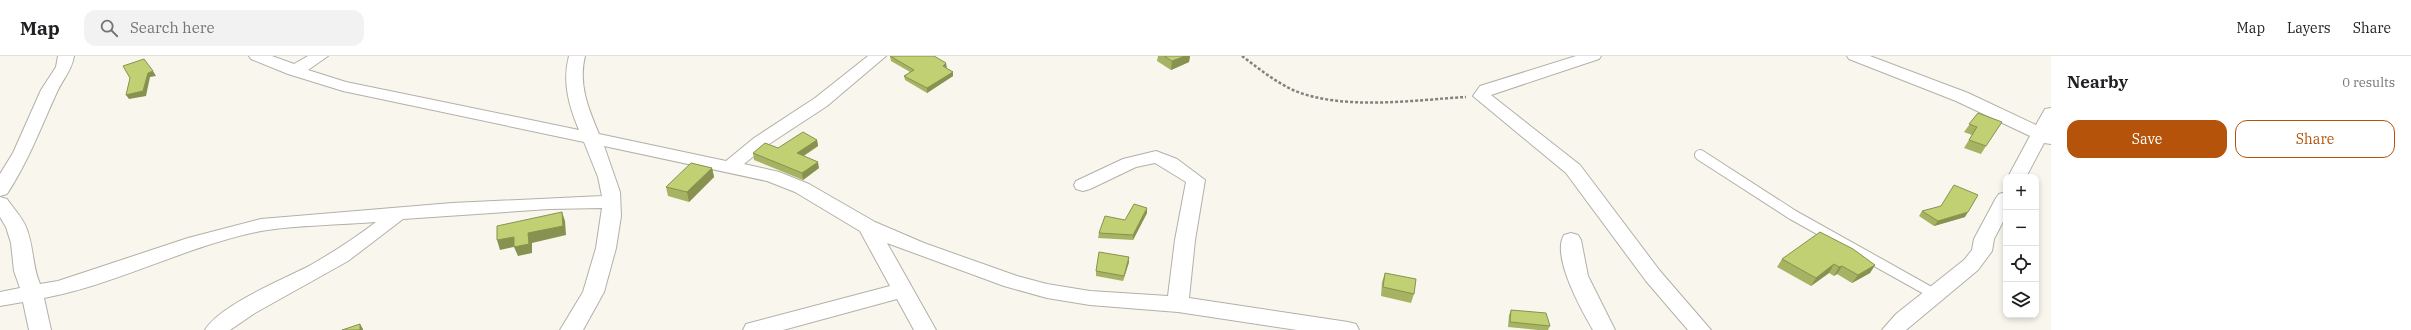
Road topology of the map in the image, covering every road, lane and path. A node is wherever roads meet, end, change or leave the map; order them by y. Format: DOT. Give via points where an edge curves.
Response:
graph roads {
  1 [pos="66,56"];
  2 [pos="257,56"];
  3 [pos="320,56"];
  4 [pos="577,56"];
  5 [pos="878,56"];
  6 [pos="1242,56"];
  7 [pos="1593,56"];
  8 [pos="1855,56"];
  9 [pos="294,71"];
  10 [pos="1481,96"];
  11 [pos="2051,112"];
  12 [pos="2046,137"];
  13 [pos="590,138"];
  14 [pos="1700,155"];
  15 [pos="731,166"];
  16 [pos="2019,174"];
  17 [pos="1083,185"];
  18 [pos="0,190"];
  19 [pos="612,202"];
  20 [pos="0,203"];
  21 [pos="2003,204"];
  22 [pos="397,214"];
  23 [pos="868,227"];
  24 [pos="1571,240"];
  25 [pos="902,290"];
  26 [pos="32,294"];
  27 [pos="1936,295"];
  28 [pos="0,299"];
  29 [pos="1178,304"];
  30 [pos="40,330"];
  31 [pos="216,330"];
  32 [pos="571,330"];
  33 [pos="754,330"];
  34 [pos="925,330"];
  35 [pos="1348,330"];
  36 [pos="1604,330"];
  37 [pos="1700,330"];
  38 [pos="1893,330"];
  1 -- 18 [label="street" via="64,67 49,90 22,153"];
  2 -- 9 [label="street"];
  3 -- 9 [label="street"];
  4 -- 13 [label="street" via="574,75 578,107"];
  5 -- 15 [label="street" via="821,102 760,142"];
  6 -- 10 [label="path" via="1264,73 1301,93 1342,100"];
  7 -- 10 [label="street" via="1486,90"];
  8 -- 12 [label="street" via="1962,97"];
  9 -- 13 [label="street" via="343,86"];
  10 -- 37 [label="street" via="1573,170 1653,276"];
  11 -- 12 [label="street"];
  12 -- 16 [label="street"];
  13 -- 15 [label="street"];
  13 -- 19 [label="street" via="602,161"];
  14 -- 27 [label="lane" via="1793,215"];
  15 -- 23 [label="street" via="772,176 802,188"];
  17 -- 29 [label="street" via="1136,161 1155,157 1196,180 1185,240"];
  19 -- 22 [label="street"];
  19 -- 32 [label="street" via="612,217 598,279 590,302"];
  20 -- 26 [label="street" via="16,226 24,271"];
  21 -- 27 [label="street" via="1984,239 1982,252 1972,265"];
  22 -- 26 [label="street" via="261,225 195,243 66,286"];
  22 -- 31 [label="street" via="350,252 243,308"];
  23 -- 25 [label="street"];
  23 -- 29 [label="street" via="931,253 1047,291 1090,298"];
  24 -- 36 [label="street" via="1572,258 1584,296"];
  25 -- 33 [label="street"];
  25 -- 34 [label="street"];
  26 -- 28 [label="street"];
  26 -- 30 [label="street"];
  27 -- 38 [label="street"];
  29 -- 35 [label="street"];
}
